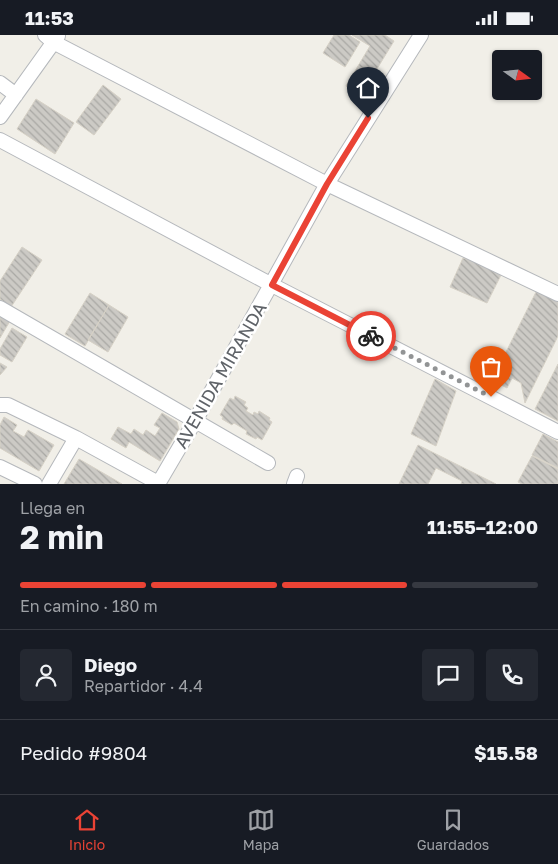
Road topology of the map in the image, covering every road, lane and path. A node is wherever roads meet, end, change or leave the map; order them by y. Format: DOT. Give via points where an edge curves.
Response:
graph roads {
  1 [pos="420,35"];
  2 [pos="52,37"];
  3 [pos="0,83"];
  4 [pos="16,95"];
  5 [pos="0,117"];
  6 [pos="0,141"];
  7 [pos="327,184"];
  8 [pos="272,285"];
  9 [pos="558,294"];
  10 [pos="0,308"];
  11 [pos="0,405"];
  12 [pos="195,421"];
  13 [pos="558,432"];
  14 [pos="76,438"];
  15 [pos="268,463"];
  16 [pos="0,467"];
  17 [pos="35,484"];
  18 [pos="49,484"];
  19 [pos="158,484"];
  1 -- 7 [label="street, AVENIDA MIRANDA"];
  2 -- 4 [label="street"];
  2 -- 7 [label="street"];
  3 -- 4 [label="street"];
  4 -- 5 [label="street"];
  6 -- 8 [label="street"];
  7 -- 8 [label="street, AVENIDA MIRANDA"];
  7 -- 9 [label="street"];
  8 -- 12 [label="street, AVENIDA MIRANDA"];
  8 -- 13 [label="street"];
  10 -- 12 [label="street"];
  11 -- 14 [label="street" via="8,405"];
  12 -- 15 [label="street"];
  12 -- 19 [label="street, AVENIDA MIRANDA"];
  14 -- 18 [label="street"];
  14 -- 19 [label="street"];
  16 -- 17 [label="street"];
}
